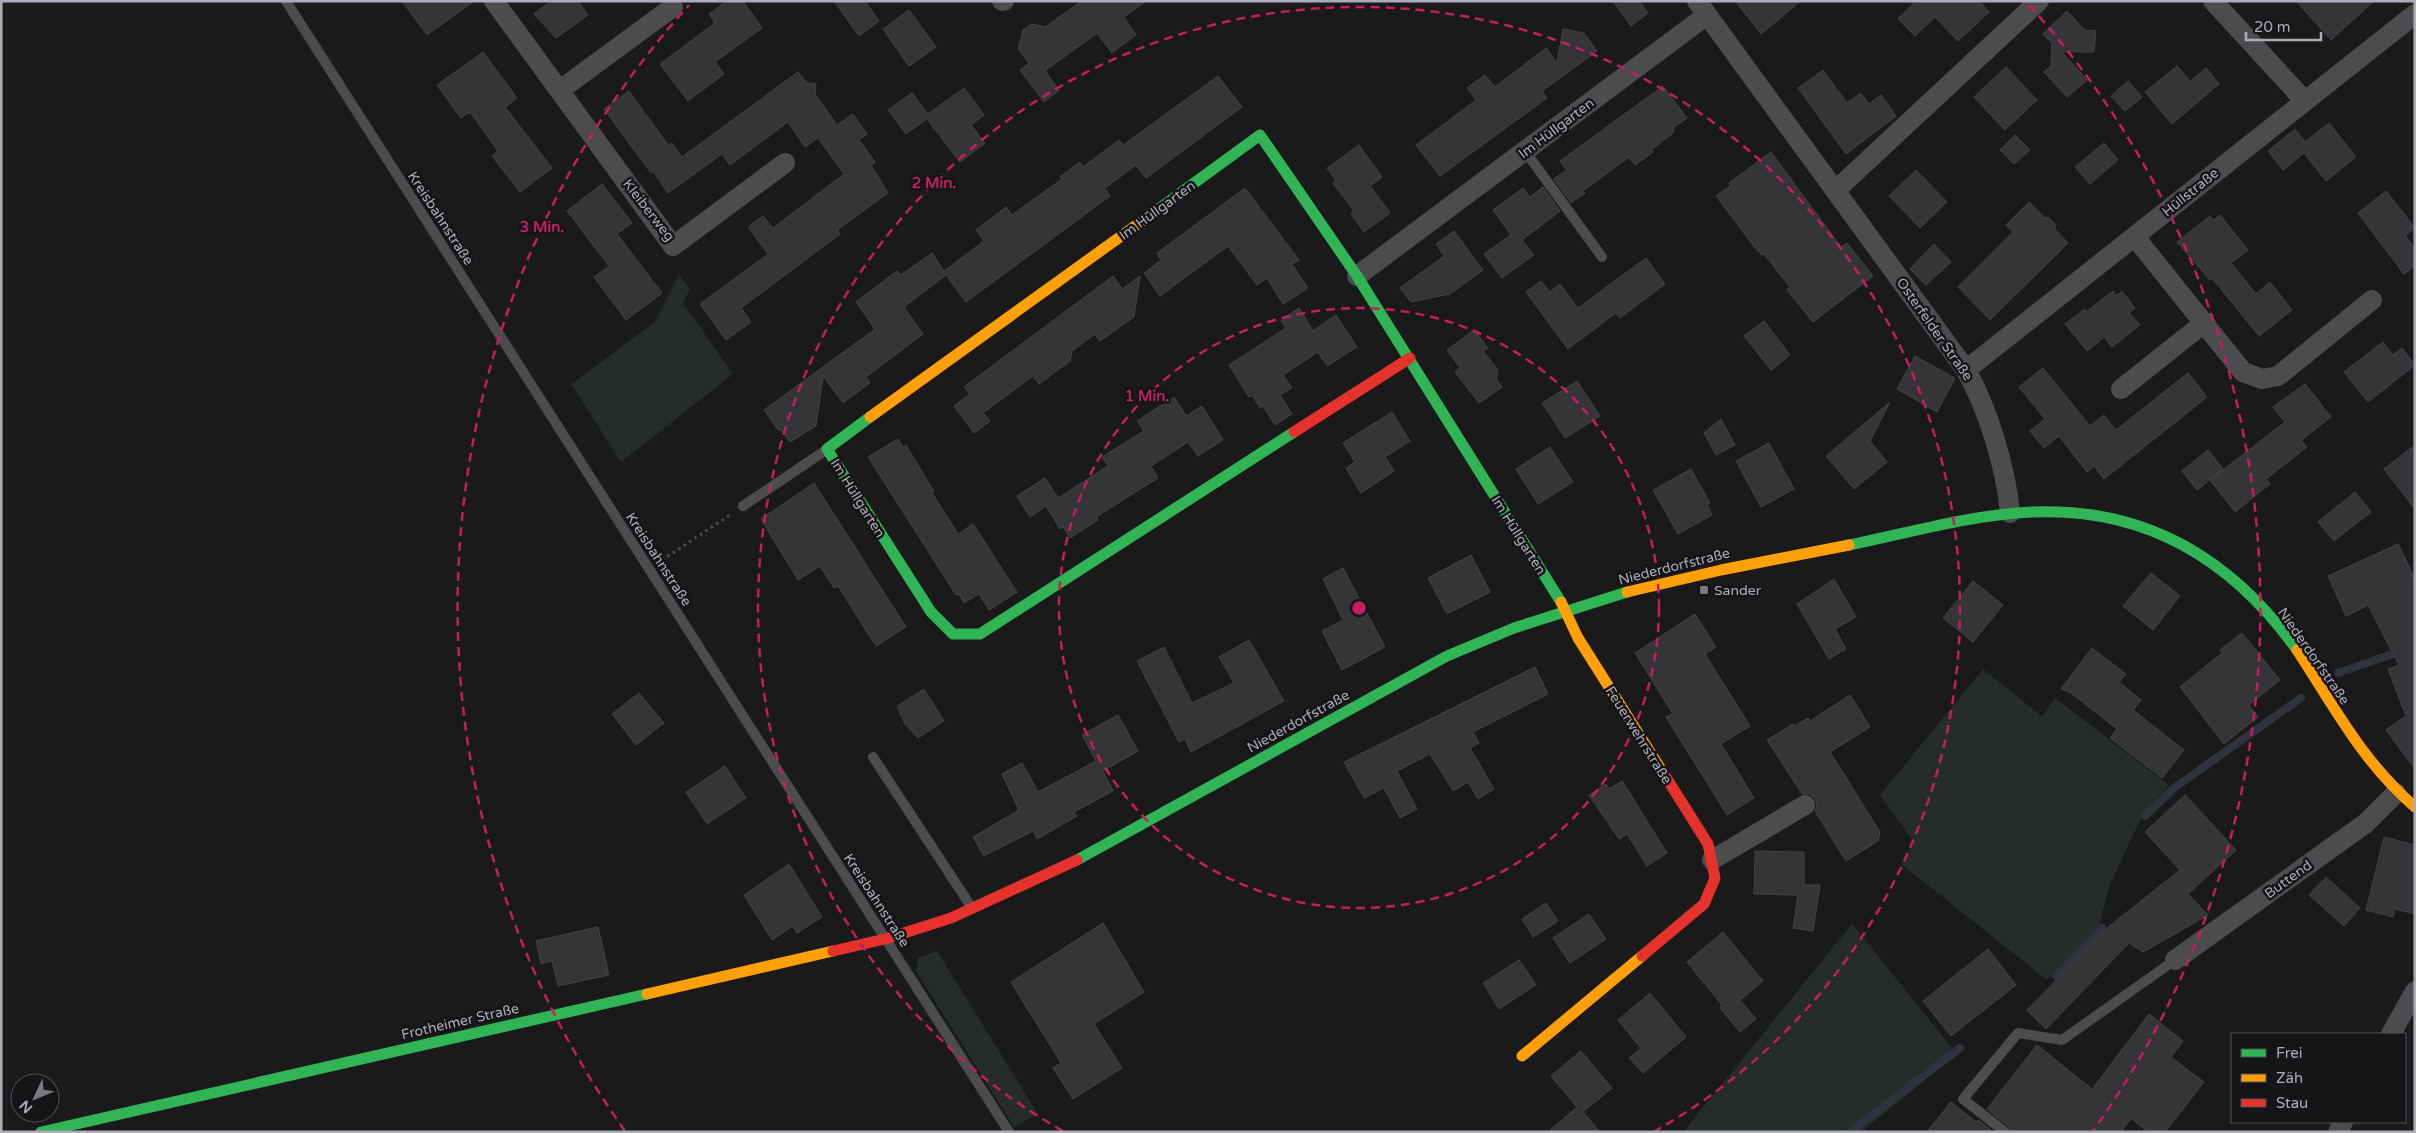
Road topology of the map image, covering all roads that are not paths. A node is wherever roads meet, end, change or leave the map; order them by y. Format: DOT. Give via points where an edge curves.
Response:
graph roads {
  1 [pos="286,1"];
  2 [pos="494,1"];
  3 [pos="2039,1"];
  4 [pos="2213,1"];
  5 [pos="673,7"];
  6 [pos="1702,8"];
  7 [pos="2415,14"];
  8 [pos="560,90"];
  9 [pos="2304,100"];
  10 [pos="1525,151"];
  11 [pos="784,163"];
  12 [pos="1836,190"];
  13 [pos="2135,237"];
  14 [pos="1602,257"];
  15 [pos="1357,276"];
  16 [pos="2372,300"];
  17 [pos="2204,323"];
  18 [pos="1410,358"];
  19 [pos="1966,370"];
  20 [pos="2121,389"];
  21 [pos="827,449"];
  22 [pos="743,506"];
  23 [pos="2010,513"];
  24 [pos="1565,609"];
  25 [pos="872,757"];
  26 [pos="2396,792"];
  27 [pos="1805,804"];
  28 [pos="2415,807"];
  29 [pos="1712,860"];
  30 [pos="973,909"];
  31 [pos="885,940"];
  32 [pos="2175,960"];
  33 [pos="2415,992"];
  34 [pos="2392,1033"];
  35 [pos="1522,1056"];
  36 [pos="41,1132"];
  37 [pos="1008,1132"];
  38 [pos="2005,1132"];
  1 -- 31 [label="lane, Kreisbahnstraße"];
  2 -- 8 [label="street, Kleiberweg"];
  3 -- 12 [label="street"];
  4 -- 9 [label="street"];
  5 -- 8 [label="street"];
  6 -- 10 [label="street, Im Hüllgarten"];
  6 -- 12 [label="street, Osterfelder Straße"];
  7 -- 9 [label="street, Hüllstraße"];
  8 -- 11 [label="street, Kleiberweg" via="673,246"];
  9 -- 13 [label="street, Hüllstraße"];
  10 -- 14 [label="lane"];
  10 -- 15 [label="street, Im Hüllgarten"];
  12 -- 19 [label="street, Osterfelder Straße"];
  13 -- 17 [label="street"];
  13 -- 19 [label="street, Hüllstraße"];
  15 -- 18 [label="main road, Im Hüllgarten"];
  15 -- 21 [label="main road, Im Hüllgarten" via="1260,135"];
  16 -- 17 [label="street" via="2278,376 2262,379 2243,372"];
  17 -- 20 [label="street"];
  18 -- 21 [label="main road, Im Hüllgarten" via="980,634 953,634 930,612"];
  18 -- 24 [label="main road, Im Hüllgarten"];
  19 -- 23 [label="street, Osterfelder Straße" via="1980,396 2008,490"];
  21 -- 22 [label="lane"];
  23 -- 24 [label="main road, Niederdorfstraße" via="1747,564"];
  23 -- 26 [label="main road, Niederdorfstraße" via="2062,510 2102,514 2179,542 2215,564 2250,594 2280,628 2366,760"];
  24 -- 29 [label="main road, Feuerwehrstraße" via="1578,638 1708,844"];
  24 -- 30 [label="main road, Niederdorfstraße" via="1462,648 1054,872"];
  25 -- 30 [label="lane"];
  26 -- 28 [label="main road, Niederdorfstraße"];
  26 -- 32 [label="street, Buttend" via="2366,823"];
  27 -- 29 [label="street"];
  29 -- 35 [label="main road, Feuerwehrstraße" via="1715,878 1704,904"];
  30 -- 31 [label="main road, Niederdorfstraße"];
  31 -- 36 [label="main road, Frotheimer Straße"];
  31 -- 37 [label="lane, Kreisbahnstraße"];
  32 -- 38 [label="lane" via="2062,1040 2018,1033 1963,1099"];
  33 -- 34 [label="street"];
}
